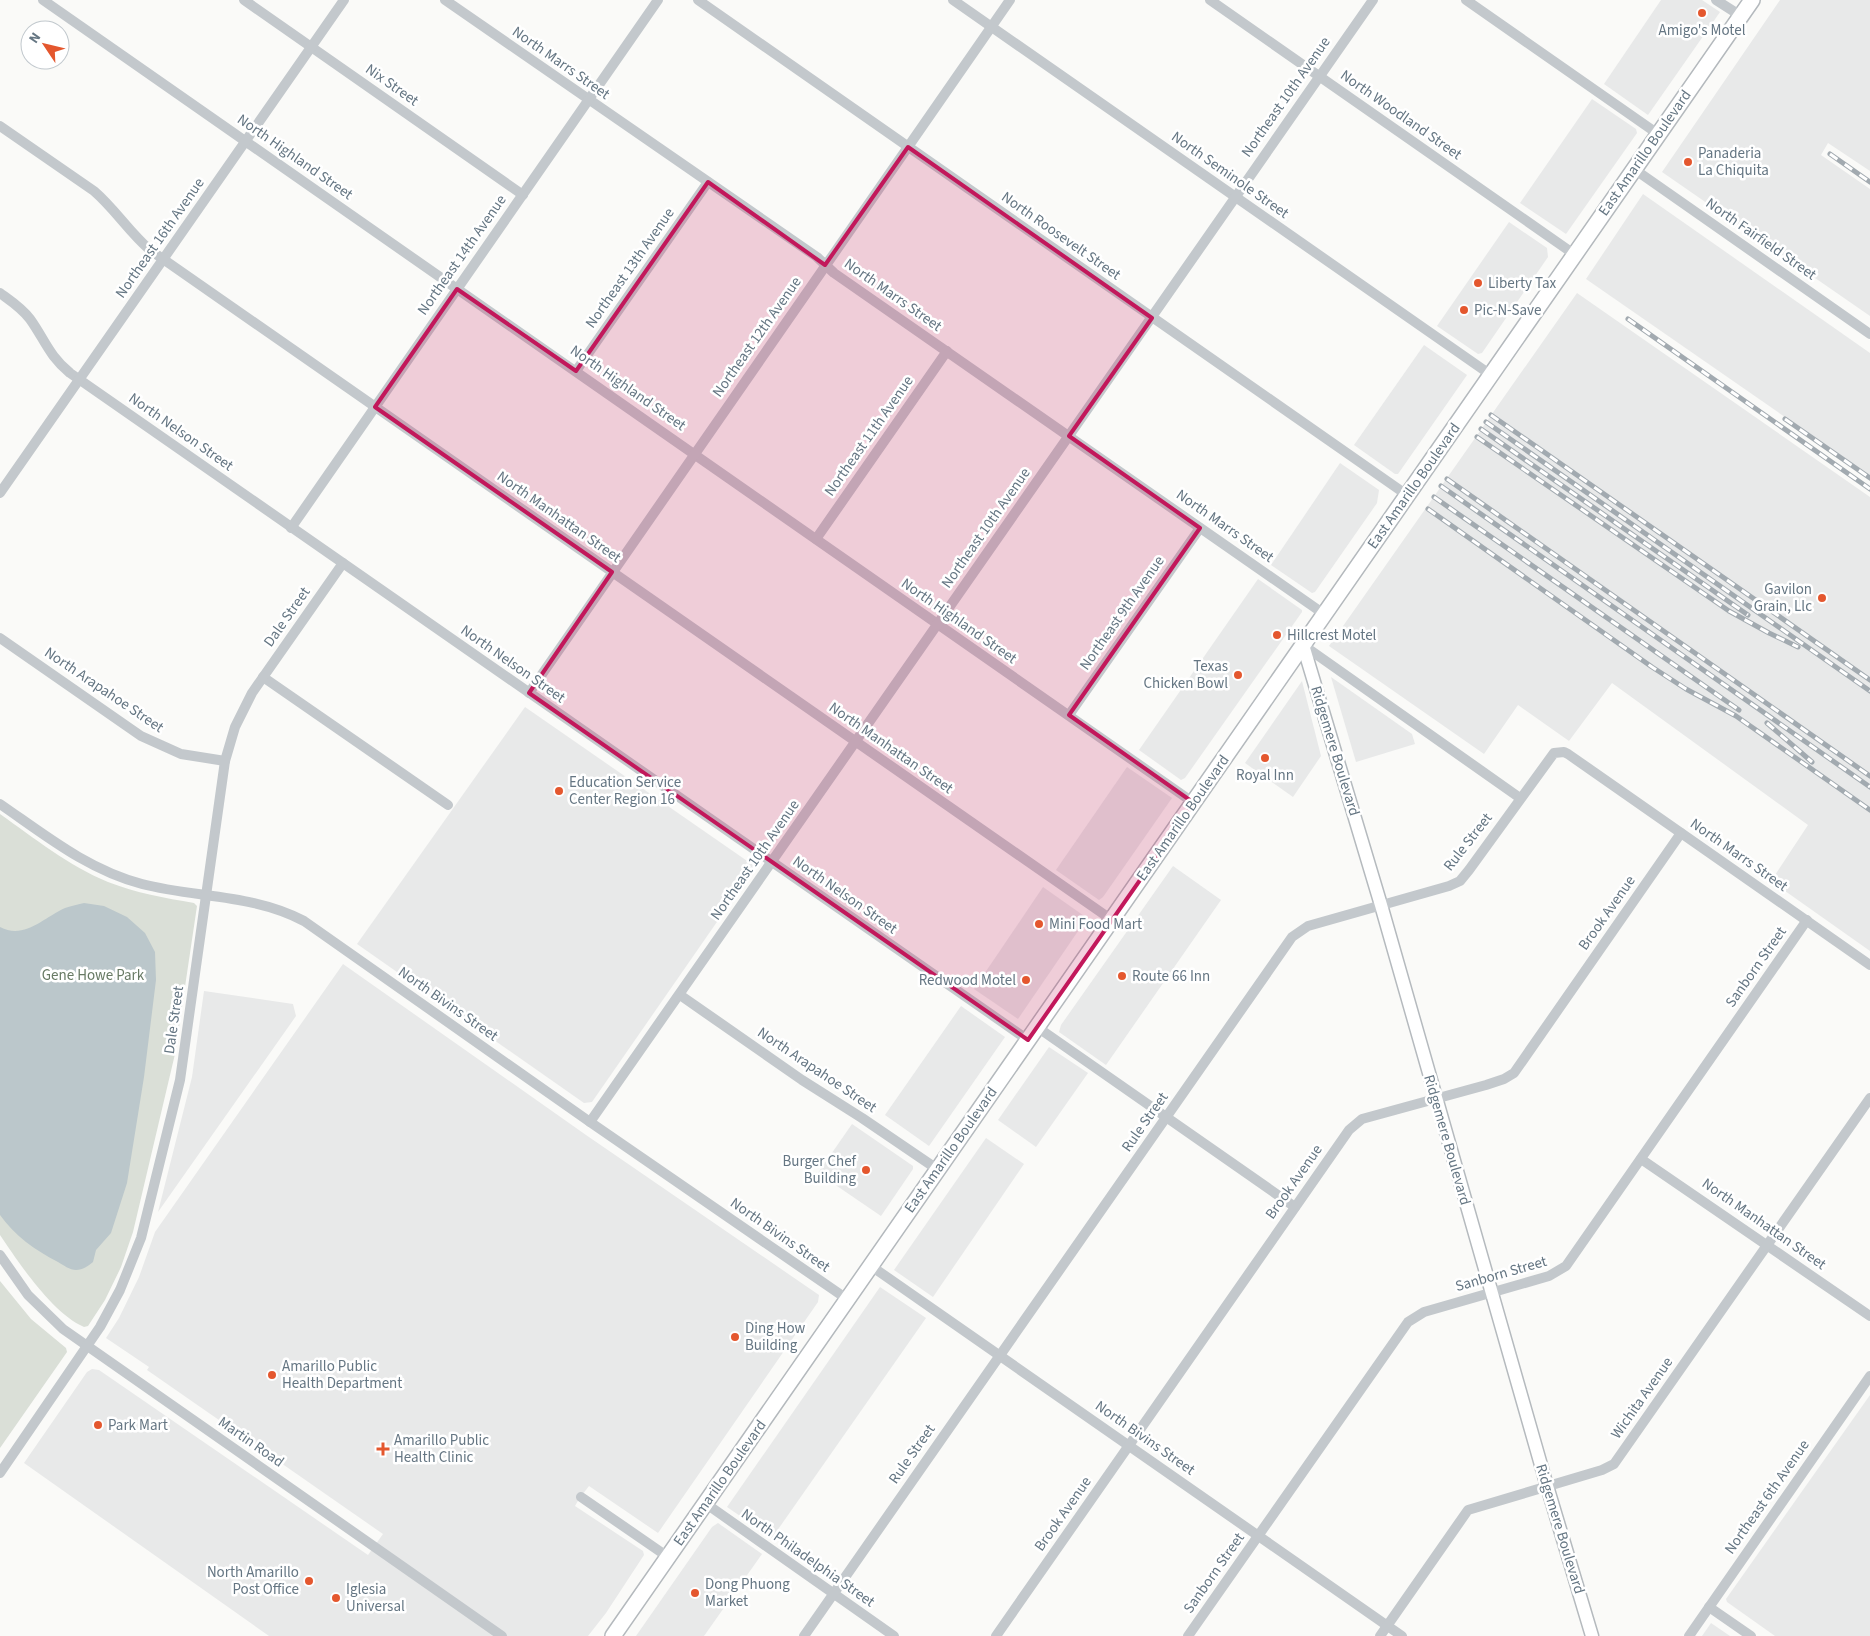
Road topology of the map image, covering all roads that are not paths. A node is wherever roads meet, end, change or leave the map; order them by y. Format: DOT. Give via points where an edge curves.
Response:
graph roads {
  1 [pos="43,0"];
  2 [pos="244,0"];
  3 [pos="344,0"];
  4 [pos="445,0"];
  5 [pos="658,0"];
  6 [pos="698,0"];
  7 [pos="953,0"];
  8 [pos="1010,0"];
  9 [pos="1210,0"];
  10 [pos="1372,0"];
  11 [pos="1466,0"];
  12 [pos="1716,0"];
  13 [pos="1752,0"];
  14 [pos="1741,16"];
  15 [pos="992,27"];
  16 [pos="311,47"];
  17 [pos="1319,76"];
  18 [pos="588,100"];
  19 [pos="0,126"];
  20 [pos="1658,134"];
  21 [pos="246,141"];
  22 [pos="908,148"];
  23 [pos="1634,170"];
  24 [pos="708,182"];
  25 [pos="523,195"];
  26 [pos="1235,197"];
  27 [pos="1574,254"];
  28 [pos="163,259"];
  29 [pos="825,265"];
  30 [pos="457,289"];
  31 [pos="0,293"];
  32 [pos="1152,318"];
  33 [pos="1870,334"];
  34 [pos="947,351"];
  35 [pos="576,371"];
  36 [pos="1491,375"];
  37 [pos="79,380"];
  38 [pos="375,407"];
  39 [pos="1069,436"];
  40 [pos="694,453"];
  41 [pos="2,486"];
  42 [pos="1407,495"];
  43 [pos="291,528"];
  44 [pos="1200,528"];
  45 [pos="816,539"];
  46 [pos="343,563"];
  47 [pos="612,572"];
  48 [pos="1324,614"];
  49 [pos="938,624"];
  50 [pos="0,638"];
  51 [pos="1303,645"];
  52 [pos="263,677"];
  53 [pos="529,693"];
  54 [pos="1069,715"];
  55 [pos="856,742"];
  56 [pos="226,761"];
  57 [pos="1591,770"];
  58 [pos="1520,798"];
  59 [pos="1194,802"];
  60 [pos="0,804"];
  61 [pos="448,804"];
  62 [pos="1681,833"];
  63 [pos="772,862"];
  64 [pos="207,895"];
  65 [pos="1381,906"];
  66 [pos="1112,920"];
  67 [pos="1806,920"];
  68 [pos="1870,966"];
  69 [pos="680,994"];
  70 [pos="1037,1027"];
  71 [pos="1028,1040"];
  72 [pos="1870,1098"];
  73 [pos="1436,1099"];
  74 [pos="1166,1117"];
  75 [pos="590,1122"];
  76 [pos="1642,1158"];
  77 [pos="937,1169"];
  78 [pos="1295,1207"];
  79 [pos="1768,1246"];
  80 [pos="0,1255"];
  81 [pos="871,1266"];
  82 [pos="1491,1292"];
  83 [pos="848,1300"];
  84 [pos="1870,1316"];
  85 [pos="87,1345"];
  86 [pos="999,1355"];
  87 [pos="1870,1376"];
  88 [pos="1129,1446"];
  89 [pos="0,1473"];
  90 [pos="1547,1486"];
  91 [pos="582,1497"];
  92 [pos="705,1503"];
  93 [pos="1258,1535"];
  94 [pos="668,1557"];
  95 [pos="834,1594"];
  96 [pos="1709,1607"];
  97 [pos="1387,1626"];
  98 [pos="502,1636"];
  99 [pos="613,1636"];
  100 [pos="804,1636"];
  101 [pos="894,1636"];
  102 [pos="996,1636"];
  103 [pos="1188,1636"];
  104 [pos="1380,1636"];
  105 [pos="1402,1636"];
  106 [pos="1592,1636"];
  107 [pos="1689,1636"];
  108 [pos="1751,1636"];
  1 -- 21 [label="street, North Highland Street"];
  2 -- 16 [label="street, Nix Street"];
  3 -- 16 [label="street, Northeast 16th Avenue"];
  4 -- 18 [label="street, North Marrs Street"];
  5 -- 18 [label="street, Northeast 14th Avenue"];
  6 -- 22 [label="street, North Roosevelt Street"];
  7 -- 15 [label="street, North Seminole Street"];
  8 -- 15 [label="street, Northeast 12th Avenue"];
  9 -- 17 [label="street, North Woodland Street"];
  10 -- 17 [label="street, Northeast 10th Avenue"];
  11 -- 20 [label="street"];
  12 -- 14 [label="street"];
  13 -- 14 [label="highway, East Amarillo Boulevard"];
  14 -- 20 [label="highway, East Amarillo Boulevard"];
  15 -- 22 [label="street, Northeast 12th Avenue"];
  15 -- 26 [label="street, North Seminole Street"];
  16 -- 21 [label="street, Northeast 16th Avenue"];
  16 -- 25 [label="street, Nix Street"];
  17 -- 26 [label="street, Northeast 10th Avenue"];
  17 -- 27 [label="street, North Woodland Street"];
  18 -- 24 [label="street, North Marrs Street"];
  18 -- 25 [label="street, Northeast 14th Avenue"];
  19 -- 28 [label="street, North Manhattan Street" via="94,191 139,241"];
  20 -- 23 [label="highway, East Amarillo Boulevard"];
  21 -- 28 [label="street, Northeast 16th Avenue"];
  21 -- 30 [label="street, North Highland Street"];
  22 -- 29 [label="street, Northeast 12th Avenue"];
  22 -- 32 [label="street, North Roosevelt Street"];
  23 -- 27 [label="highway, East Amarillo Boulevard"];
  23 -- 33 [label="street, North Fairfield Street"];
  24 -- 29 [label="street, North Marrs Street"];
  24 -- 35 [label="street, Northeast 13th Avenue"];
  25 -- 30 [label="street, Northeast 14th Avenue"];
  26 -- 32 [label="street, Northeast 10th Avenue"];
  26 -- 36 [label="street, North Seminole Street"];
  27 -- 36 [label="highway, East Amarillo Boulevard"];
  28 -- 37 [label="street, Northeast 16th Avenue"];
  28 -- 38 [label="street, North Manhattan Street"];
  29 -- 34 [label="street, North Marrs Street"];
  29 -- 40 [label="street, Northeast 12th Avenue"];
  30 -- 35 [label="street, North Highland Street"];
  30 -- 38 [label="street, Northeast 14th Avenue"];
  31 -- 37 [label="street, North Nelson Street" via="23,311 54,358"];
  32 -- 39 [label="street, Northeast 10th Avenue"];
  32 -- 42 [label="street, North Roosevelt Street"];
  34 -- 39 [label="street, North Marrs Street"];
  34 -- 45 [label="street, Northeast 11th Avenue"];
  35 -- 40 [label="street, North Highland Street"];
  36 -- 42 [label="highway, East Amarillo Boulevard"];
  37 -- 41 [label="street, Northeast 16th Avenue"];
  37 -- 43 [label="street, North Nelson Street"];
  38 -- 43 [label="street, Northeast 14th Avenue"];
  38 -- 47 [label="street, North Manhattan Street"];
  39 -- 44 [label="street, North Marrs Street"];
  39 -- 49 [label="street, Northeast 10th Avenue"];
  40 -- 45 [label="street, North Highland Street"];
  40 -- 47 [label="street, Northeast 12th Avenue"];
  42 -- 48 [label="highway, East Amarillo Boulevard"];
  43 -- 46 [label="street, North Nelson Street"];
  44 -- 48 [label="street, North Marrs Street"];
  44 -- 54 [label="street, Northeast 9th Avenue"];
  45 -- 49 [label="street, North Highland Street"];
  46 -- 52 [label="street, Dale Street"];
  46 -- 53 [label="street, North Nelson Street"];
  47 -- 53 [label="street, Northeast 12th Avenue"];
  47 -- 55 [label="street, North Manhattan Street"];
  48 -- 51 [label="highway, East Amarillo Boulevard"];
  49 -- 54 [label="street, North Highland Street"];
  49 -- 55 [label="street, Northeast 10th Avenue"];
  50 -- 56 [label="street, North Arapahoe Street" via="141,736 181,754"];
  51 -- 58 [label="street"];
  51 -- 59 [label="highway, East Amarillo Boulevard"];
  51 -- 65 [label="main road, Ridgemere Boulevard"];
  52 -- 56 [label="street, Dale Street" via="243,708"];
  52 -- 61 [label="street"];
  53 -- 63 [label="street, North Nelson Street"];
  54 -- 59 [label="street, North Highland Street"];
  55 -- 63 [label="street, Northeast 10th Avenue"];
  55 -- 66 [label="street, North Manhattan Street"];
  56 -- 64 [label="street, Dale Street"];
  57 -- 58 [label="street, Rule Street" via="1564,752 1554,752"];
  57 -- 62 [label="street, North Marrs Street"];
  58 -- 65 [label="street, Rule Street" via="1460,881"];
  59 -- 66 [label="highway, East Amarillo Boulevard"];
  60 -- 64 [label="street, North Bivins Street" via="72,853 107,872 142,884"];
  62 -- 67 [label="street, North Marrs Street"];
  62 -- 73 [label="street, Brook Avenue" via="1514,1073 1495,1082"];
  63 -- 69 [label="street, Northeast 10th Avenue"];
  63 -- 71 [label="street, North Nelson Street"];
  64 -- 75 [label="street, North Bivins Street" via="259,903 304,921"];
  64 -- 85 [label="street, Dale Street" via="180,1080 146,1222 120,1290"];
  65 -- 73 [label="main road, Ridgemere Boulevard"];
  65 -- 74 [label="street, Rule Street" via="1308,926 1292,937"];
  66 -- 70 [label="highway, East Amarillo Boulevard"];
  67 -- 68 [label="street, North Marrs Street"];
  67 -- 76 [label="street, Sanborn Street"];
  69 -- 75 [label="street, Northeast 10th Avenue"];
  69 -- 77 [label="street, North Arapahoe Street"];
  70 -- 71 [label="highway, East Amarillo Boulevard"];
  70 -- 74 [label="street"];
  71 -- 77 [label="highway, East Amarillo Boulevard"];
  72 -- 79 [label="street, Wichita Avenue"];
  73 -- 78 [label="street, Brook Avenue" via="1357,1122"];
  73 -- 82 [label="main road, Ridgemere Boulevard"];
  74 -- 78 [label="street"];
  74 -- 86 [label="street, Rule Street"];
  75 -- 83 [label="street, North Bivins Street"];
  76 -- 79 [label="street, North Manhattan Street"];
  76 -- 82 [label="street, Sanborn Street" via="1566,1266 1558,1273"];
  77 -- 81 [label="highway, East Amarillo Boulevard"];
  78 -- 88 [label="street, Brook Avenue"];
  79 -- 84 [label="street, North Manhattan Street"];
  79 -- 90 [label="street, Wichita Avenue" via="1614,1464"];
  80 -- 85 [label="street, Martin Road" via="40,1308"];
  81 -- 83 [label="highway, East Amarillo Boulevard"];
  81 -- 86 [label="street, North Bivins Street"];
  82 -- 90 [label="main road, Ridgemere Boulevard"];
  82 -- 93 [label="street, Sanborn Street" via="1424,1312 1408,1322"];
  83 -- 92 [label="highway, East Amarillo Boulevard"];
  85 -- 89 [label="street, Dale Street"];
  85 -- 98 [label="street, Martin Road"];
  86 -- 88 [label="street, North Bivins Street"];
  86 -- 95 [label="street, Rule Street"];
  87 -- 96 [label="street, Northeast 6th Avenue"];
  88 -- 93 [label="street, North Bivins Street"];
  88 -- 102 [label="street, Brook Avenue"];
  90 -- 97 [label="street, Wichita Avenue" via="1468,1510"];
  90 -- 106 [label="main road, Ridgemere Boulevard"];
  91 -- 94 [label="street"];
  92 -- 94 [label="highway, East Amarillo Boulevard"];
  92 -- 95 [label="street, North Philadelphia Street"];
  93 -- 97 [label="street, North Bivins Street"];
  93 -- 103 [label="street, Sanborn Street"];
  94 -- 99 [label="highway, East Amarillo Boulevard"];
  95 -- 100 [label="street, Rule Street"];
  95 -- 101 [label="street, North Philadelphia Street"];
  96 -- 107 [label="street, Northeast 6th Avenue"];
  96 -- 108 [label="street"];
  97 -- 104 [label="street, Wichita Avenue"];
  97 -- 105 [label="street, North Bivins Street"];
}
